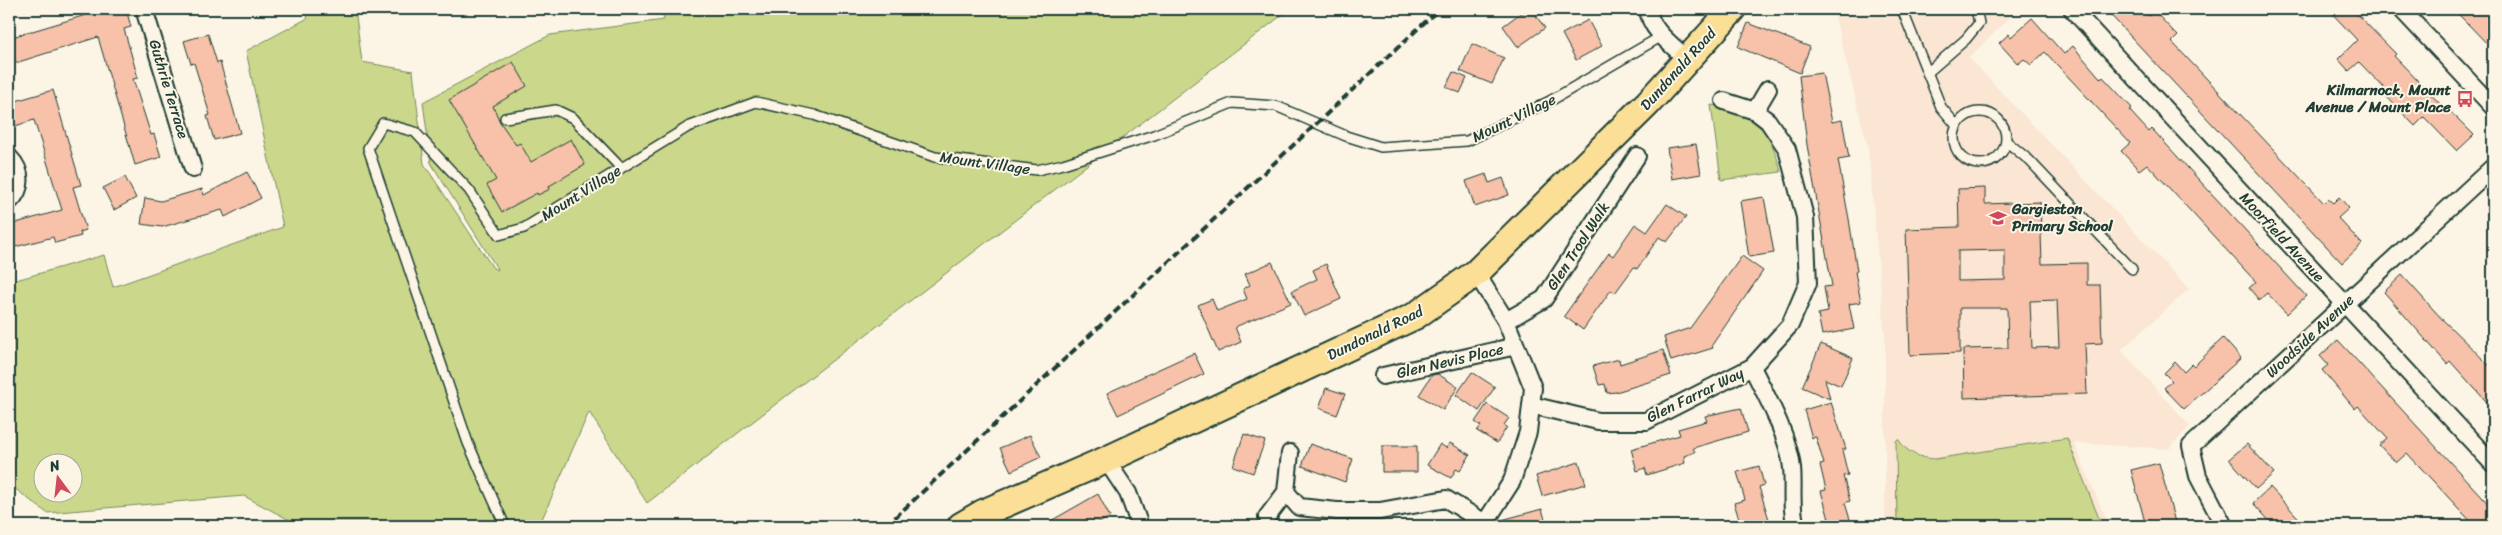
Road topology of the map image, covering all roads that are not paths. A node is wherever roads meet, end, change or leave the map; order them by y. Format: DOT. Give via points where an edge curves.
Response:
graph roads {
  1 [pos="144,9"];
  2 [pos="1648,9"];
  3 [pos="1733,9"];
  4 [pos="1902,9"];
  5 [pos="1976,9"];
  6 [pos="2072,9"];
  7 [pos="2402,9"];
  8 [pos="1662,36"];
  9 [pos="1687,59"];
  10 [pos="1927,73"];
  11 [pos="1768,88"];
  12 [pos="1724,102"];
  13 [pos="2493,106"];
  14 [pos="1755,111"];
  15 [pos="505,118"];
  16 [pos="1956,126"];
  17 [pos="2006,141"];
  18 [pos="1637,156"];
  19 [pos="9,157"];
  20 [pos="2493,167"];
  21 [pos="621,168"];
  22 [pos="193,169"];
  23 [pos="9,202"];
  24 [pos="2132,269"];
  25 [pos="1476,273"];
  26 [pos="2344,304"];
  27 [pos="1506,321"];
  28 [pos="1516,346"];
  29 [pos="1752,366"];
  30 [pos="1383,376"];
  31 [pos="1531,405"];
  32 [pos="1290,453"];
  33 [pos="1106,460"];
  34 [pos="2493,464"];
  35 [pos="1286,492"];
  36 [pos="1266,517"];
  37 [pos="1484,525"];
  38 [pos="505,526"];
  39 [pos="961,526"];
  40 [pos="1139,526"];
  41 [pos="1796,526"];
  42 [pos="2224,526"];
  1 -- 22 [label="street, Guthrie Terrace"];
  2 -- 8 [label="street" via="1649,18"];
  3 -- 9 [label="main road, Dundonald Road"];
  4 -- 10 [label="lane"];
  5 -- 10 [label="lane" via="1979,23 1966,39"];
  6 -- 26 [label="street, Moorfield Avenue"];
  7 -- 13 [label="street"];
  8 -- 9 [label="street"];
  8 -- 21 [label="lane, Mount Village" via="1550,101 1467,141 1382,147 1346,136 1276,106 1232,103 1154,135 1037,170 935,157 814,115 756,102 688,128"];
  9 -- 25 [label="main road, Dundonald Road" via="1635,116"];
  10 -- 16 [label="lane" via="1940,107"];
  11 -- 14 [label="street"];
  12 -- 14 [label="street, Glen Farrar Way"];
  14 -- 29 [label="street, Glen Farrar Way" via="1768,121 1787,149 1805,217 1808,283 1790,325"];
  15 -- 21 [label="lane" via="556,110 573,118"];
  16 -- 17 [label="lane" via="1973,113 1990,114 2002,125"];
  16 -- 17 [label="lane" via="1955,146 1960,156 1975,164 1993,161 2004,150"];
  17 -- 24 [label="lane" via="2030,161"];
  18 -- 27 [label="street, Glen Trool Walk" via="1544,299"];
  19 -- 23 [label="street" via="20,174 20,184"];
  20 -- 26 [label="street, Woodside Avenue"];
  21 -- 38 [label="lane, Mount Village" via="524,228 499,235 469,190 416,132 382,123 368,148 468,443"];
  25 -- 27 [label="street"];
  25 -- 33 [label="main road, Dundonald Road" via="1415,316"];
  26 -- 34 [label="street, Moorfield Avenue"];
  26 -- 42 [label="street, Woodside Avenue" via="2191,446 2198,476"];
  27 -- 28 [label="street"];
  28 -- 30 [label="street, Glen Nevis Place"];
  28 -- 31 [label="street" via="1533,388"];
  29 -- 31 [label="street, Glen Farrar Way" via="1646,421 1598,421"];
  29 -- 41 [label="street" via="1779,424 1792,467 1792,514"];
  31 -- 37 [label="street" via="1528,432 1512,481"];
  32 -- 35 [label="street"];
  33 -- 39 [label="main road, Dundonald Road" via="983,513"];
  33 -- 40 [label="street" via="1128,493"];
  35 -- 36 [label="street"];
  35 -- 37 [label="street" via="1299,507 1338,511 1380,511 1446,499"];
}
